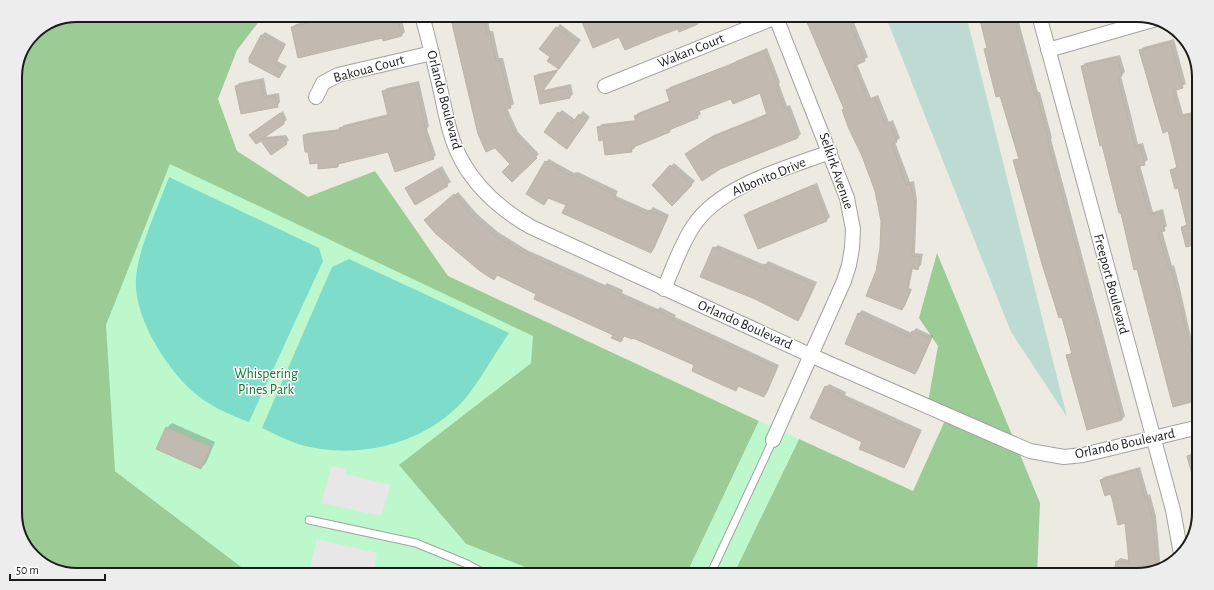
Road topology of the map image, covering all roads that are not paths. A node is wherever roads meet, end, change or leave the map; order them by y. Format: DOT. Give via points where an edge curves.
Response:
graph roads {
  1 [pos="424,22"];
  2 [pos="761,22"];
  3 [pos="778,22"];
  4 [pos="1041,22"];
  5 [pos="1143,23"];
  6 [pos="1048,50"];
  7 [pos="432,53"];
  8 [pos="605,86"];
  9 [pos="316,97"];
  10 [pos="830,152"];
  11 [pos="664,289"];
  12 [pos="810,355"];
  13 [pos="1192,429"];
  14 [pos="773,440"];
  15 [pos="1154,440"];
  16 [pos="309,520"];
  17 [pos="1180,547"];
  18 [pos="475,568"];
  19 [pos="713,568"];
  1 -- 7 [label="street, Orlando Boulevard"];
  2 -- 8 [label="street, Wakan Court"];
  3 -- 10 [label="street, Selkirk Avenue"];
  4 -- 6 [label="street, Freeport Boulevard"];
  5 -- 6 [label="street"];
  6 -- 15 [label="street, Freeport Boulevard"];
  7 -- 9 [label="street, Bakoua Court" via="338,75 323,83"];
  7 -- 11 [label="street, Orlando Boulevard" via="455,146 468,171 488,195 510,215 531,227"];
  10 -- 11 [label="street, Albonito Drive" via="744,185 714,204 687,236"];
  10 -- 12 [label="street, Selkirk Avenue" via="852,214 852,248 844,281"];
  11 -- 12 [label="street, Orlando Boulevard"];
  12 -- 14 [label="street, Selkirk Avenue"];
  12 -- 15 [label="street, Orlando Boulevard" via="1030,451 1064,456 1083,455"];
  13 -- 15 [label="street, Orlando Boulevard"];
  14 -- 19 [label="lane"];
  15 -- 17 [label="street, Freeport Boulevard"];
  16 -- 18 [label="lane" via="416,543"];
}
